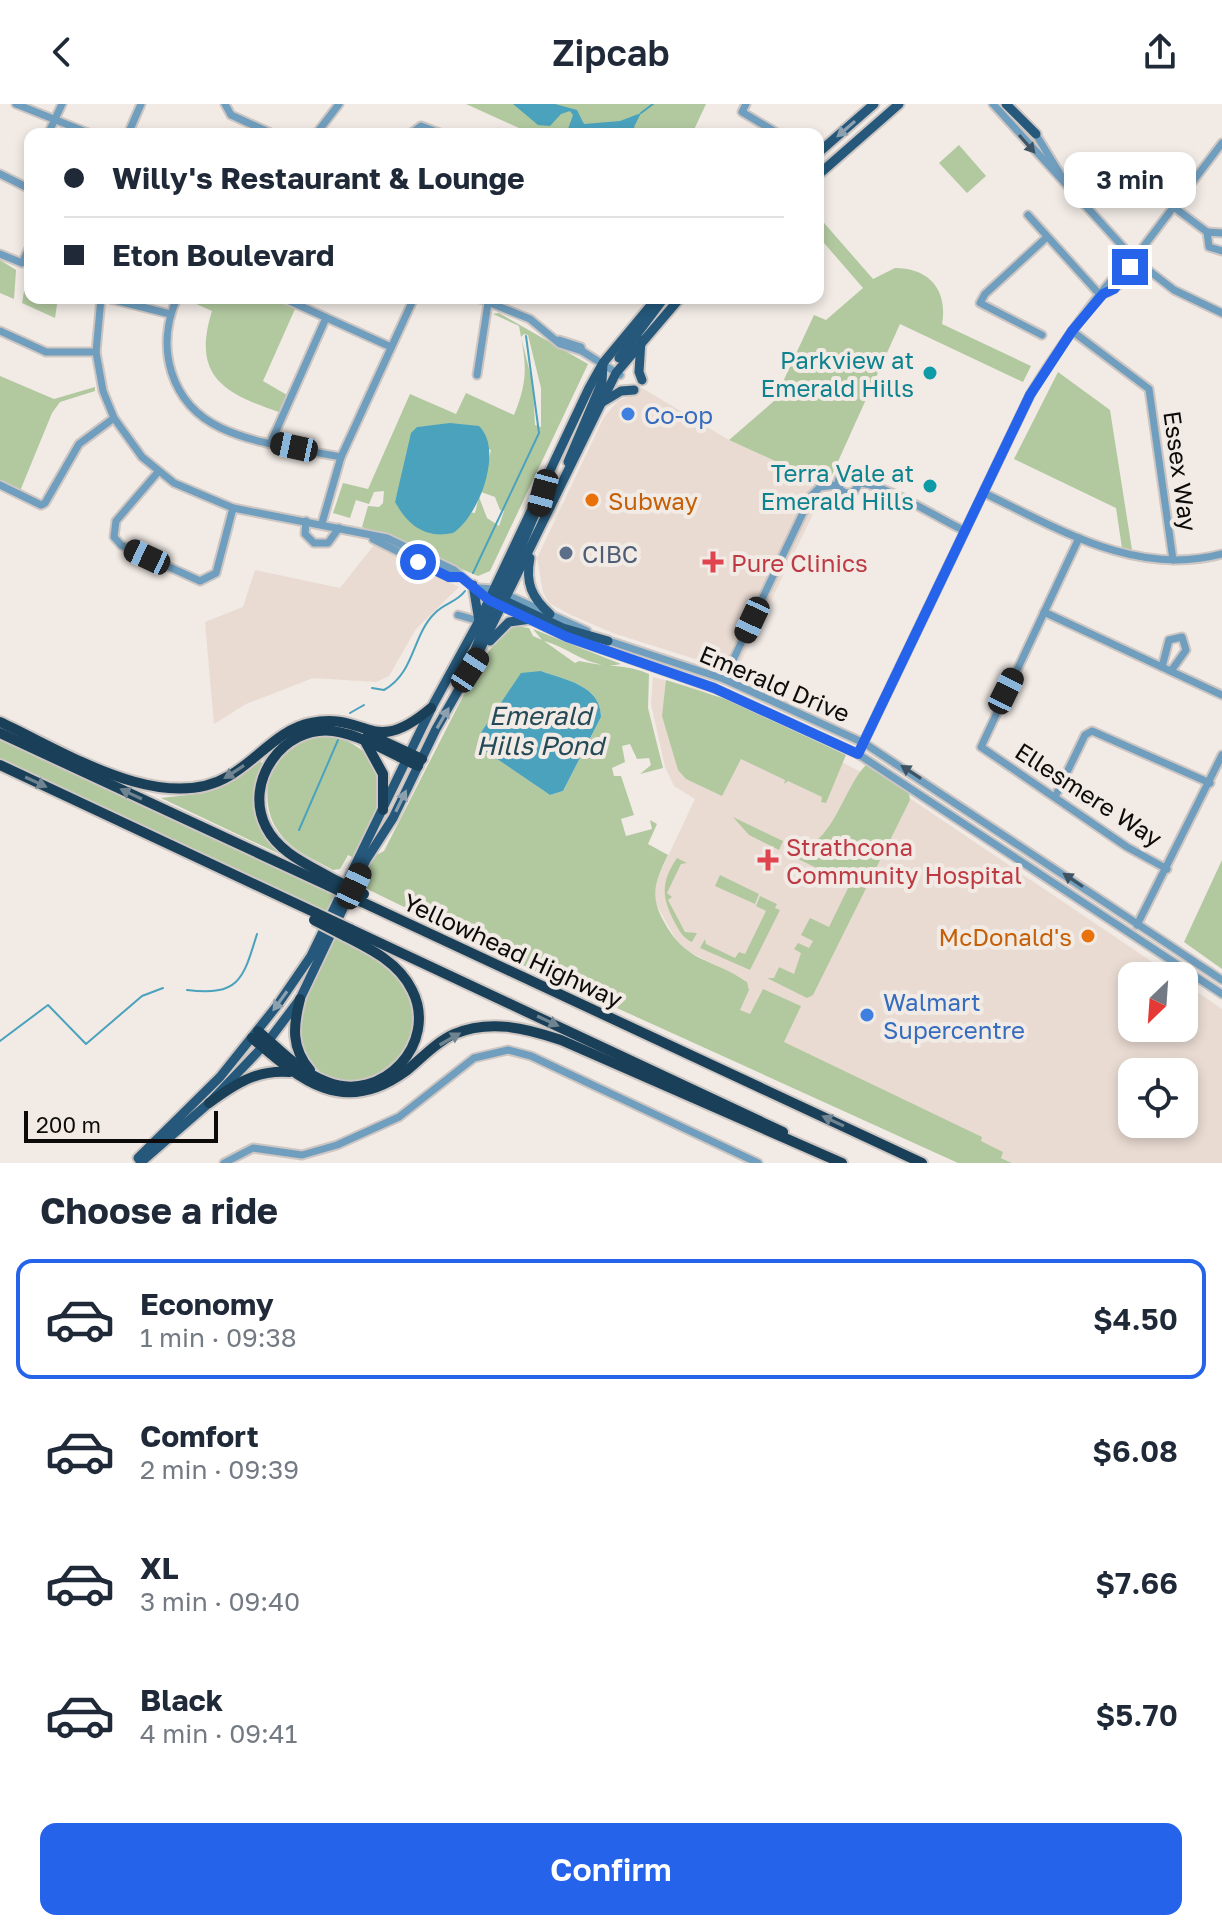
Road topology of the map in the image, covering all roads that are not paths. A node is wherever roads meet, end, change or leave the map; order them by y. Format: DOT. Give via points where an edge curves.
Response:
graph roads {
  1 [pos="16,104"];
  2 [pos="62,104"];
  3 [pos="141,104"];
  4 [pos="225,104"];
  5 [pos="339,104"];
  6 [pos="746,104"];
  7 [pos="874,104"];
  8 [pos="890,104"];
  9 [pos="899,104"];
  10 [pos="993,104"];
  11 [pos="1006,104"];
  12 [pos="1013,104"];
  13 [pos="54,122"];
  14 [pos="876,124"];
  15 [pos="51,128"];
  16 [pos="72,128"];
  17 [pos="131,128"];
  18 [pos="249,128"];
  19 [pos="321,128"];
  20 [pos="769,128"];
  21 [pos="1036,134"];
  22 [pos="1222,143"];
  23 [pos="824,148"];
  24 [pos="824,170"];
  25 [pos="0,174"];
  26 [pos="1065,182"];
  27 [pos="24,186"];
  28 [pos="1175,208"];
  29 [pos="1028,215"];
  30 [pos="1207,232"];
  31 [pos="1222,233"];
  32 [pos="1047,237"];
  33 [pos="1222,251"];
  34 [pos="0,254"];
  35 [pos="24,259"];
  36 [pos="1133,261"];
  37 [pos="1102,295"];
  38 [pos="103,304"];
  39 [pos="129,304"];
  40 [pos="174,304"];
  41 [pos="296,304"];
  42 [pos="411,304"];
  43 [pos="488,304"];
  44 [pos="491,304"];
  45 [pos="652,304"];
  46 [pos="659,304"];
  47 [pos="674,304"];
  48 [pos="1219,310"];
  49 [pos="170,314"];
  50 [pos="326,318"];
  51 [pos="0,331"];
  52 [pos="1072,331"];
  53 [pos="1042,335"];
  54 [pos="641,340"];
  55 [pos="391,347"];
  56 [pos="96,352"];
  57 [pos="603,363"];
  58 [pos="618,374"];
  59 [pos="477,375"];
  60 [pos="642,380"];
  61 [pos="634,390"];
  62 [pos="601,403"];
  63 [pos="114,418"];
  64 [pos="271,442"];
  65 [pos="341,457"];
  66 [pos="158,472"];
  67 [pos="858,483"];
  68 [pos="0,485"];
  69 [pos="837,485"];
  70 [pos="984,493"];
  71 [pos="555,499"];
  72 [pos="233,508"];
  73 [pos="306,521"];
  74 [pos="322,523"];
  75 [pos="339,528"];
  76 [pos="965,531"];
  77 [pos="1079,538"];
  78 [pos="534,543"];
  79 [pos="1222,554"];
  80 [pos="1173,560"];
  81 [pos="476,587"];
  82 [pos="499,598"];
  83 [pos="1044,612"];
  84 [pos="550,614"];
  85 [pos="458,615"];
  86 [pos="531,619"];
  87 [pos="479,621"];
  88 [pos="608,641"];
  89 [pos="1162,667"];
  90 [pos="470,670"];
  91 [pos="1171,671"];
  92 [pos="724,679"];
  93 [pos="1222,695"];
  94 [pos="431,708"];
  95 [pos="0,722"];
  96 [pos="352,726"];
  97 [pos="0,733"];
  98 [pos="365,741"];
  99 [pos="864,743"];
  100 [pos="858,754"];
  101 [pos="1222,755"];
  102 [pos="408,757"];
  103 [pos="420,763"];
  104 [pos="0,765"];
  105 [pos="1210,783"];
  106 [pos="1055,797"];
  107 [pos="383,810"];
  108 [pos="1167,869"];
  109 [pos="331,882"];
  110 [pos="1138,924"];
  111 [pos="348,933"];
  112 [pos="1132,933"];
  113 [pos="1222,980"];
  114 [pos="1222,994"];
  115 [pos="300,999"];
  116 [pos="255,1034"];
  117 [pos="266,1044"];
  118 [pos="292,1073"];
  119 [pos="320,1079"];
  120 [pos="209,1103"];
  121 [pos="137,1163"];
  122 [pos="224,1163"];
  123 [pos="758,1163"];
  124 [pos="842,1163"];
  125 [pos="850,1163"];
  126 [pos="922,1163"];
  1 -- 13 [label="street"];
  2 -- 13 [label="street"];
  3 -- 17 [label="street"];
  4 -- 18 [label="street"];
  5 -- 19 [label="street"];
  6 -- 20 [label="street" via="742,112"];
  7 -- 23 [label="main road, one-way"];
  8 -- 14 [label="main road"];
  9 -- 14 [label="main road"];
  10 -- 26 [label="street, one-way"];
  11 -- 21 [label="main road"];
  12 -- 21 [label="street"];
  13 -- 15 [label="street"];
  13 -- 16 [label="street"];
  14 -- 24 [label="main road"];
  21 -- 26 [label="street"];
  22 -- 28 [label="street"];
  25 -- 27 [label="street"];
  26 -- 36 [label="street"];
  28 -- 30 [label="street"];
  28 -- 36 [label="street"];
  29 -- 32 [label="street"];
  30 -- 31 [label="street"];
  30 -- 33 [label="street" via="1212,250"];
  32 -- 37 [label="street"];
  32 -- 53 [label="street" via="980,303"];
  34 -- 35 [label="street" via="22,263"];
  36 -- 37 [label="street" via="1123,266"];
  36 -- 48 [label="street" via="1174,290"];
  37 -- 52 [label="street"];
  38 -- 56 [label="street"];
  39 -- 49 [label="street"];
  40 -- 49 [label="street"];
  41 -- 50 [label="street"];
  42 -- 55 [label="street"];
  43 -- 59 [label="street"];
  44 -- 57 [label="street" via="530,319 560,344"];
  45 -- 57 [label="main road"];
  46 -- 58 [label="main road" via="620,356"];
  47 -- 54 [label="main road"];
  49 -- 64 [label="street" via="168,362 176,385 195,411 222,429"];
  50 -- 55 [label="street"];
  50 -- 64 [label="street"];
  51 -- 56 [label="street" via="46,352"];
  52 -- 70 [label="street" via="1030,395"];
  52 -- 80 [label="street, Essex Way" via="1149,389"];
  54 -- 58 [label="main road"];
  54 -- 60 [label="main road"];
  55 -- 65 [label="street"];
  56 -- 63 [label="street"];
  57 -- 58 [label="street"];
  57 -- 71 [label="main road" via="603,379"];
  57 -- 82 [label="main road" via="547,476"];
  58 -- 62 [label="main road"];
  61 -- 62 [label="main road"];
  62 -- 71 [label="main road"];
  63 -- 66 [label="street"];
  63 -- 68 [label="street" via="79,444 45,503"];
  64 -- 65 [label="street"];
  65 -- 74 [label="street"];
  66 -- 72 [label="street" via="190,492"];
  66 -- 72 [label="street" via="116,521 114,537 121,545 208,580 216,573"];
  67 -- 69 [label="street" via="850,494"];
  67 -- 69 [label="street" via="847,473"];
  67 -- 76 [label="street" via="882,486"];
  69 -- 92 [label="street" via="820,487 811,496"];
  70 -- 76 [label="street"];
  70 -- 77 [label="street"];
  71 -- 78 [label="main road"];
  72 -- 73 [label="street"];
  73 -- 74 [label="street"];
  73 -- 75 [label="street" via="305,534 314,543 328,543"];
  74 -- 75 [label="street"];
  75 -- 81 [label="street" via="372,537"];
  76 -- 99 [label="street"];
  77 -- 80 [label="street" via="1130,556"];
  77 -- 83 [label="street, Ellesmere Way"];
  78 -- 82 [label="main road"];
  78 -- 84 [label="main road" via="529,585 535,601"];
  79 -- 80 [label="street"];
  81 -- 82 [label="street"];
  81 -- 87 [label="main road"];
  82 -- 84 [label="street, Emerald Drive"];
  82 -- 86 [label="street, Emerald Drive"];
  82 -- 87 [label="main road"];
  82 -- 88 [label="main road" via="563,628"];
  82 -- 90 [label="main road"];
  83 -- 89 [label="street"];
  83 -- 106 [label="street, Ellesmere Way" via="981,747"];
  84 -- 88 [label="street, Emerald Drive"];
  85 -- 87 [label="street"];
  86 -- 90 [label="main road" via="500,628"];
  86 -- 100 [label="street, Emerald Drive" via="602,651 714,688"];
  87 -- 94 [label="main road"];
  88 -- 92 [label="street, Emerald Drive"];
  89 -- 91 [label="street"];
  89 -- 91 [label="street" via="1169,640 1182,637 1186,650"];
  103 -- 90 [label="main road, one-way"];
  91 -- 93 [label="street"];
  92 -- 99 [label="street, Emerald Drive"];
  94 -- 96 [label="highway" via="396,732"];
  94 -- 102 [label="main road"];
  96 -- 95 [label="highway, one-way" via="325,721 297,727 229,776 201,789 171,790 107,771"];
  96 -- 102 [label="highway"];
  109 -- 97 [label="highway, one-way"];
  98 -- 102 [label="highway"];
  98 -- 107 [label="highway" via="383,774"];
  98 -- 109 [label="highway" via="332,731 303,734 282,746 263,779 262,815 273,836"];
  99 -- 100 [label="street"];
  110 -- 99 [label="street, Emerald Drive, one-way"];
  100 -- 112 [label="street, Emerald Drive"];
  101 -- 105 [label="street"];
  102 -- 103 [label="highway"];
  102 -- 107 [label="main road"];
  115 -- 103 [label="main road, one-way" via="366,860"];
  104 -- 111 [label="highway, Yellowhead Highway, one-way, bridge"];
  105 -- 106 [label="street" via="1092,731 1085,735"];
  105 -- 108 [label="street"];
  106 -- 108 [label="street, Ellesmere Way"];
  107 -- 116 [label="main road, one-way" via="311,956"];
  108 -- 110 [label="street"];
  126 -- 109 [label="highway, Yellowhead Highway, one-way, bridge"];
  110 -- 112 [label="street"];
  110 -- 113 [label="street, Emerald Drive"];
  111 -- 119 [label="highway" via="397,969 415,998 419,1028 406,1058 379,1081 348,1087"];
  111 -- 125 [label="highway, Yellowhead Highway, one-way"];
  112 -- 114 [label="street, Emerald Drive"];
  115 -- 117 [label="main road"];
  115 -- 119 [label="highway" via="293,1024 296,1044"];
  116 -- 117 [label="highway"];
  116 -- 121 [label="main road"];
  117 -- 118 [label="highway"];
  117 -- 119 [label="highway"];
  117 -- 120 [label="main road"];
  118 -- 120 [label="highway" via="260,1073"];
  118 -- 124 [label="highway, one-way" via="331,1092 361,1094 389,1083 452,1035 487,1026 519,1027 561,1040"];
  120 -- 121 [label="main road"];
  122 -- 123 [label="street" via="253,1148 302,1155 361,1136 406,1113 474,1058 508,1050 531,1056"];
}
